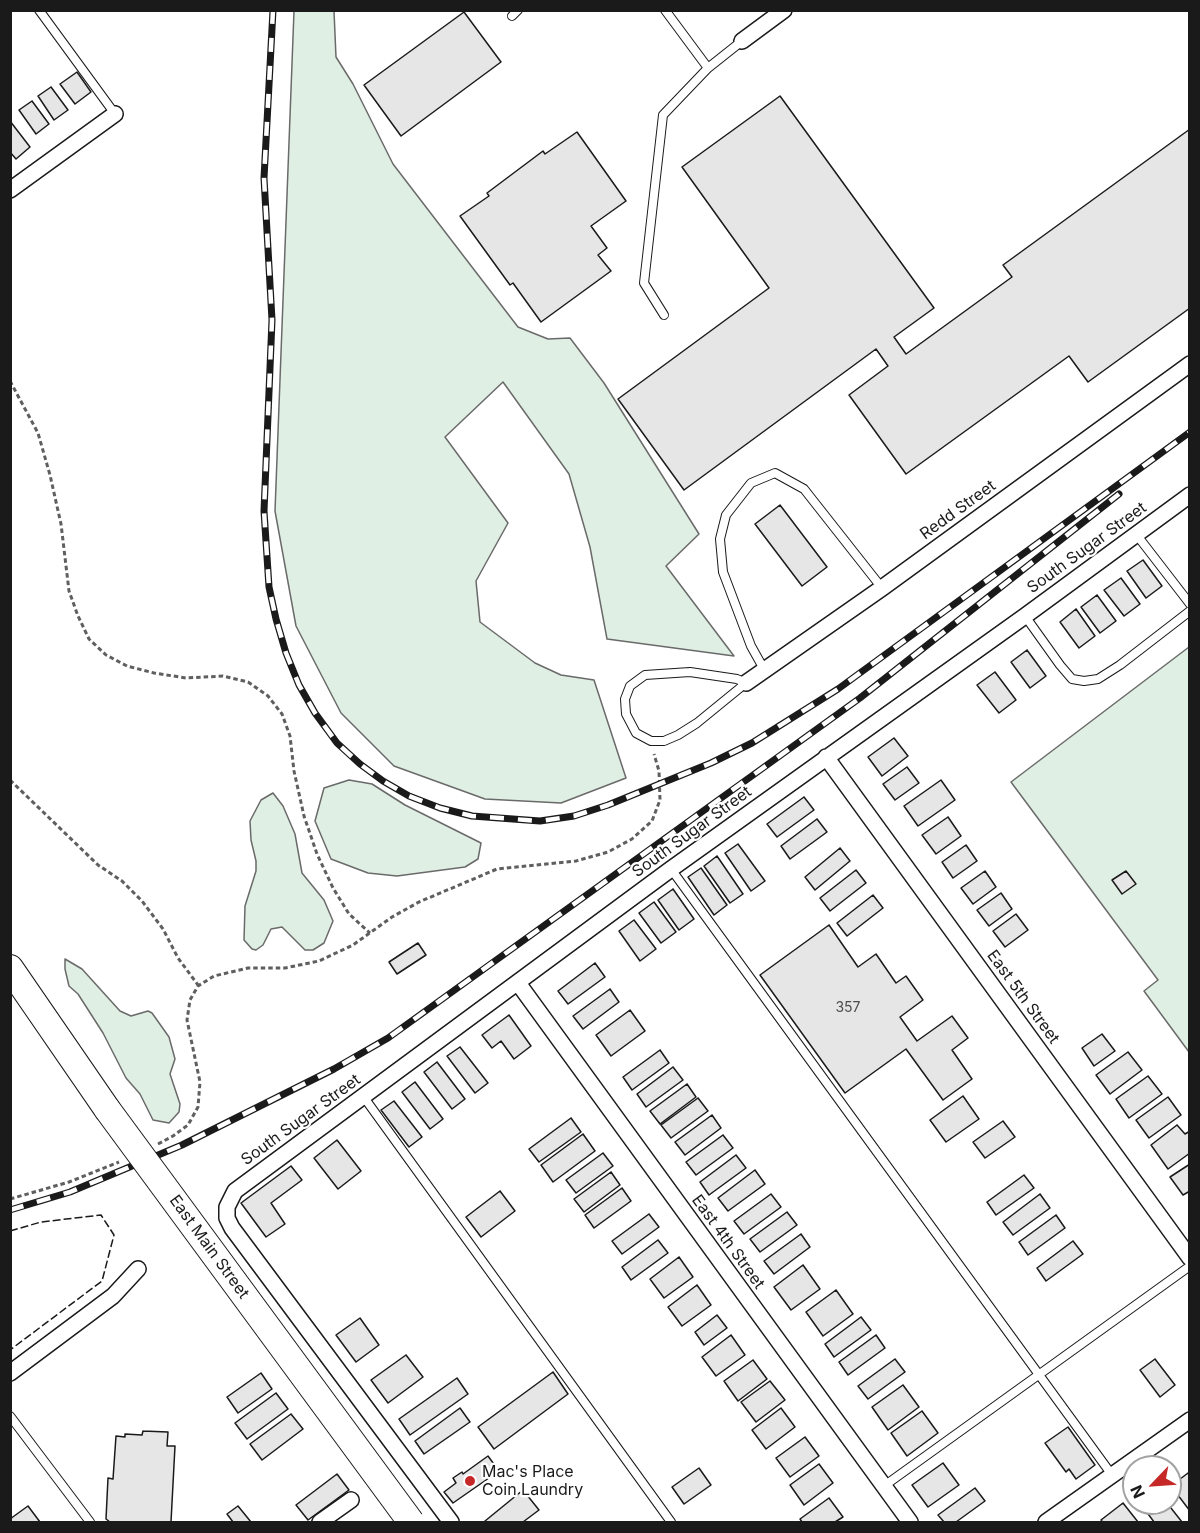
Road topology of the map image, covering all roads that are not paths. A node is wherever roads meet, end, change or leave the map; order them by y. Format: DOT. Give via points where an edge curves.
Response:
graph roads {
  1 [pos="39,10"];
  2 [pos="665,10"];
  3 [pos="784,10"];
  4 [pos="742,41"];
  5 [pos="708,68"];
  6 [pos="115,114"];
  7 [pos="10,190"];
  8 [pos="664,315"];
  9 [pos="1190,364"];
  10 [pos="1190,495"];
  11 [pos="1136,534"];
  12 [pos="882,588"];
  13 [pos="1190,604"];
  14 [pos="1190,611"];
  15 [pos="1025,616"];
  16 [pos="765,671"];
  17 [pos="746,684"];
  18 [pos="826,757"];
  19 [pos="671,869"];
  20 [pos="10,968"];
  21 [pos="518,983"];
  22 [pos="363,1096"];
  23 [pos="227,1207"];
  24 [pos="1190,1258"];
  25 [pos="1190,1266"];
  26 [pos="138,1269"];
  27 [pos="10,1373"];
  28 [pos="1038,1376"];
  29 [pos="10,1416"];
  30 [pos="1190,1420"];
  31 [pos="1112,1475"];
  32 [pos="884,1486"];
  33 [pos="351,1500"];
  34 [pos="90,1522"];
  35 [pos="320,1522"];
  36 [pos="411,1522"];
  37 [pos="451,1522"];
  38 [pos="671,1522"];
  39 [pos="910,1522"];
  40 [pos="1046,1522"];
  1 -- 6 [label="lane"];
  2 -- 5 [label="lane"];
  3 -- 4 [label="street"];
  4 -- 5 [label="lane"];
  5 -- 8 [label="lane" via="663,114 644,283"];
  6 -- 7 [label="street"];
  9 -- 12 [label="street, Redd Street"];
  10 -- 11 [label="street, South Sugar Street"];
  11 -- 13 [label="lane"];
  11 -- 15 [label="street, South Sugar Street"];
  12 -- 16 [label="street, Redd Street"];
  12 -- 16 [label="lane" via="804,489 775,473 751,483 726,515 720,539 723,572 751,646"];
  14 -- 15 [label="lane" via="1120,665 1098,679 1084,681 1072,679"];
  15 -- 18 [label="street, South Sugar Street"];
  16 -- 17 [label="street, Redd Street"];
  17 -- 17 [label="lane" via="688,729 664,741 651,741 636,733 626,714 625,699 630,686 645,675 690,672 737,679"];
  18 -- 19 [label="street, South Sugar Street"];
  18 -- 24 [label="street, East 5th Street"];
  19 -- 21 [label="street, South Sugar Street"];
  19 -- 28 [label="lane"];
  20 -- 36 [label="main road, East Main Street, bridge" via="107,1109"];
  21 -- 22 [label="street, South Sugar Street"];
  21 -- 32 [label="street, East 4th Street"];
  22 -- 23 [label="street, South Sugar Street" via="235,1191"];
  22 -- 38 [label="lane"];
  23 -- 37 [label="street, East Main Street" via="232,1228"];
  25 -- 28 [label="lane"];
  26 -- 27 [label="street" via="113,1296"];
  28 -- 31 [label="lane"];
  28 -- 32 [label="lane"];
  29 -- 34 [label="lane"];
  30 -- 31 [label="street"];
  31 -- 40 [label="street"];
  32 -- 39 [label="street, East 4th Street"];
  33 -- 35 [label="street"];
}
